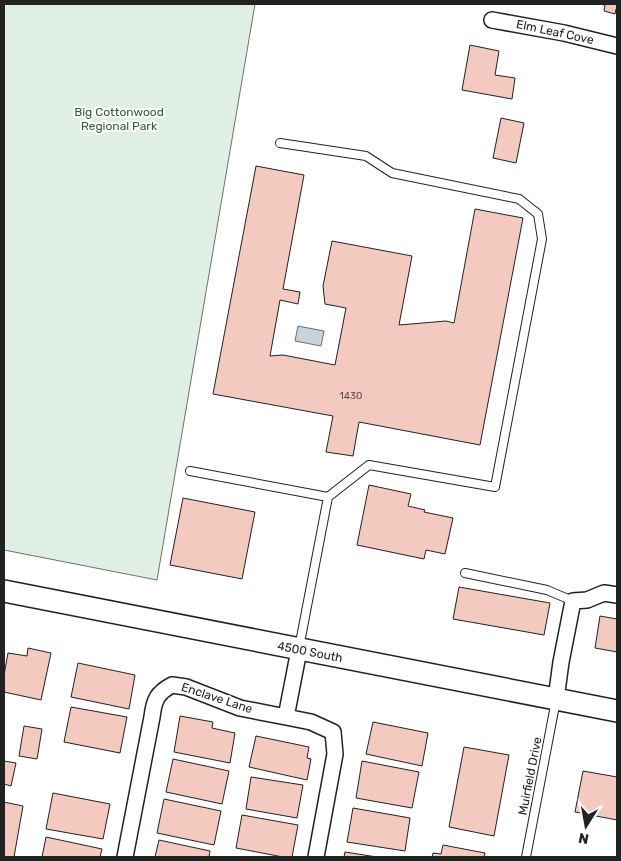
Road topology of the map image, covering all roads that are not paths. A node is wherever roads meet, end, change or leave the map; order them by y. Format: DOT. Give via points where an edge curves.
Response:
graph roads {
  1 [pos="492,20"];
  2 [pos="617,46"];
  3 [pos="280,143"];
  4 [pos="190,471"];
  5 [pos="328,497"];
  6 [pos="464,573"];
  7 [pos="5,593"];
  8 [pos="617,595"];
  9 [pos="572,601"];
  10 [pos="299,650"];
  11 [pos="556,699"];
  12 [pos="617,711"];
  13 [pos="286,717"];
  14 [pos="125,857"];
  15 [pos="316,857"];
  16 [pos="526,857"];
  1 -- 2 [label="street, Elm Leaf Cove"];
  3 -- 5 [label="lane" via="366,156 392,173 519,199 538,214 542,239 495,487 369,465"];
  4 -- 5 [label="lane"];
  5 -- 10 [label="lane"];
  6 -- 9 [label="lane" via="547,590"];
  7 -- 10 [label="main road, 4500 South"];
  8 -- 9 [label="street" via="604,593 587,600"];
  9 -- 11 [label="street"];
  10 -- 11 [label="main road, 4500 South"];
  10 -- 13 [label="street"];
  11 -- 12 [label="main road, 4500 South"];
  11 -- 16 [label="lane, Muirfield Drive"];
  13 -- 14 [label="street, Enclave Lane" via="240,708 186,687 172,684 163,690 153,707"];
  13 -- 15 [label="street, Enclave Lane" via="311,722 333,732 335,754"];
}
